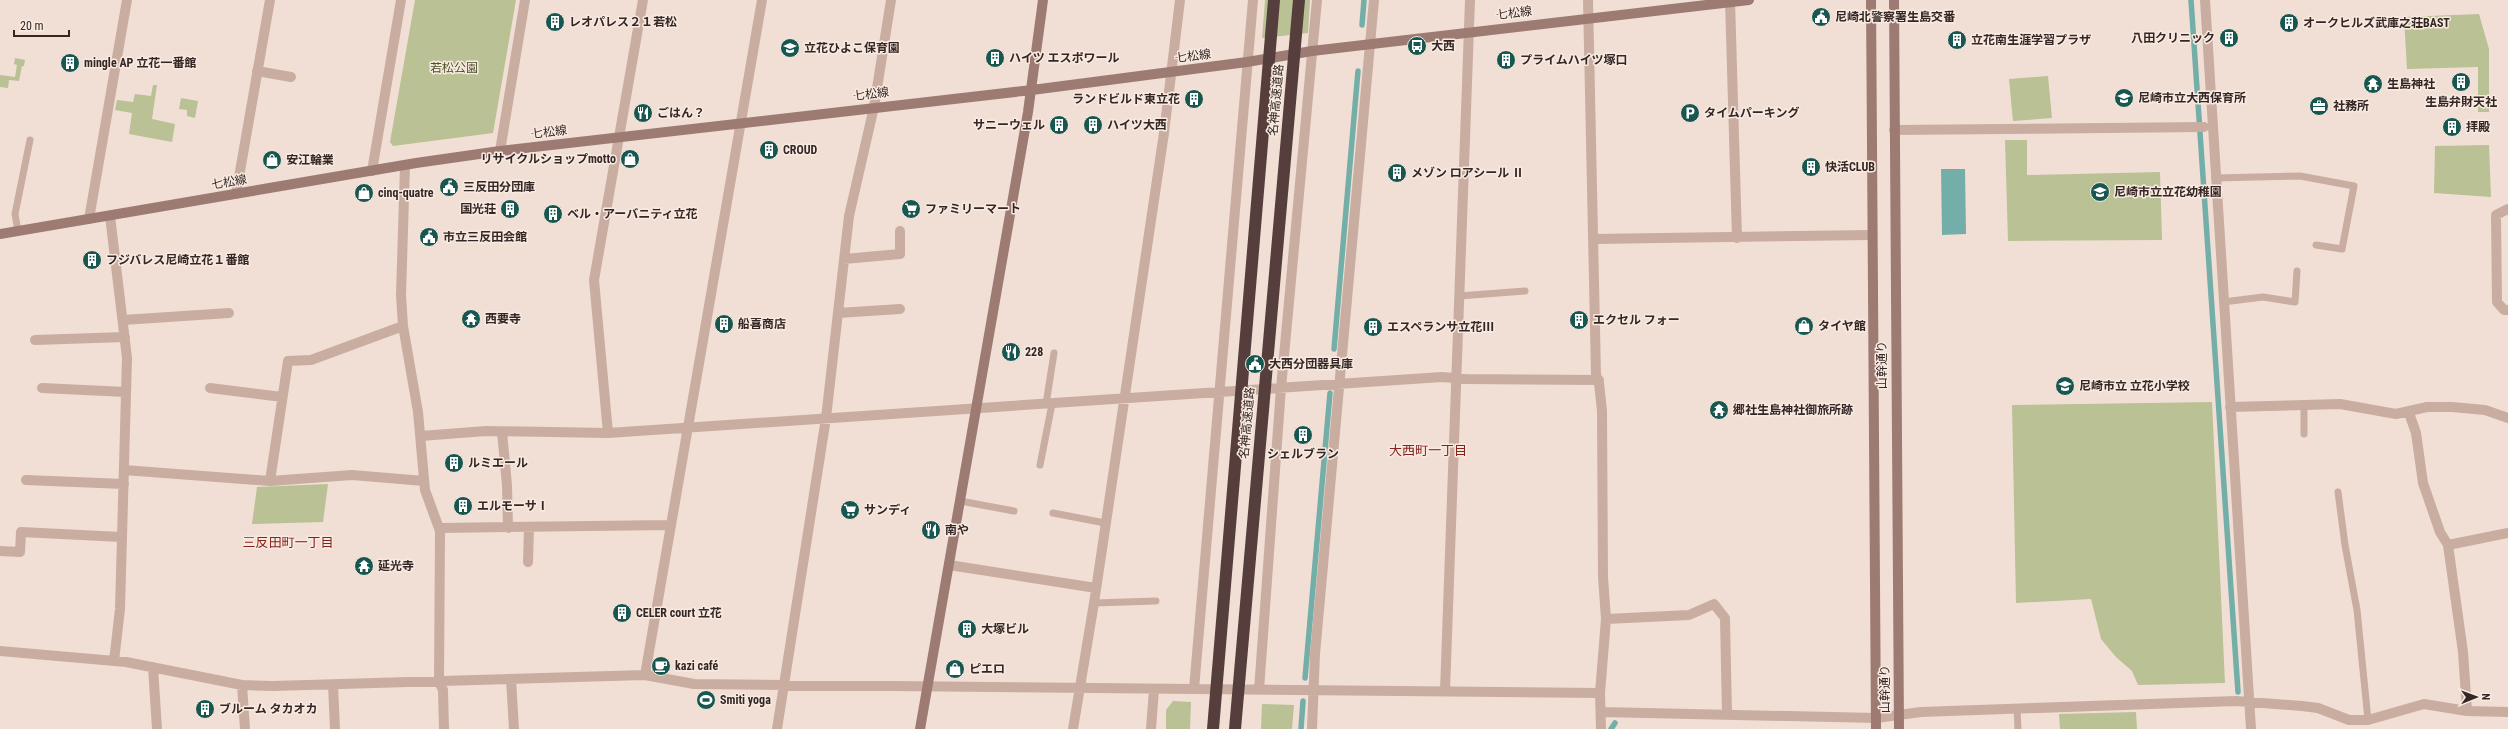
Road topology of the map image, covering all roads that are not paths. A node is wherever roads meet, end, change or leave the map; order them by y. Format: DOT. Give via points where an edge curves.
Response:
graph roads {
  1 [pos="127,0"];
  2 [pos="270,0"];
  3 [pos="401,0"];
  4 [pos="525,0"];
  5 [pos="643,0"];
  6 [pos="762,0"];
  7 [pos="891,0"];
  8 [pos="1043,0"];
  9 [pos="1180,0"];
  10 [pos="1253,0"];
  11 [pos="1274,0"];
  12 [pos="1299,0"];
  13 [pos="1317,0"];
  14 [pos="1374,0"];
  15 [pos="1470,0"];
  16 [pos="1588,0"];
  17 [pos="1749,0"];
  18 [pos="1871,0"];
  19 [pos="1894,0"];
  20 [pos="2205,0"];
  21 [pos="1730,1"];
  22 [pos="1589,18"];
  23 [pos="1469,32"];
  24 [pos="1370,45"];
  25 [pos="1312,51"];
  26 [pos="1248,62"];
  27 [pos="257,71"];
  28 [pos="1171,72"];
  29 [pos="291,77"];
  30 [pos="1032,90"];
  31 [pos="874,107"];
  32 [pos="742,122"];
  33 [pos="2200,127"];
  34 [pos="1894,130"];
  35 [pos="619,136"];
  36 [pos="30,140"];
  37 [pos="500,151"];
  38 [pos="405,166"];
  39 [pos="372,171"];
  40 [pos="2215,178"];
  41 [pos="236,194"];
  42 [pos="2508,210"];
  43 [pos="110,216"];
  44 [pos="89,219"];
  45 [pos="900,230"];
  46 [pos="18,231"];
  47 [pos="0,234"];
  48 [pos="1872,235"];
  49 [pos="1737,238"];
  50 [pos="1593,239"];
  51 [pos="2316,245"];
  52 [pos="844,259"];
  53 [pos="2297,271"];
  54 [pos="1525,291"];
  55 [pos="1459,296"];
  56 [pos="2223,302"];
  57 [pos="900,309"];
  58 [pos="2508,310"];
  59 [pos="229,313"];
  60 [pos="838,313"];
  61 [pos="123,320"];
  62 [pos="403,326"];
  63 [pos="126,337"];
  64 [pos="35,340"];
  65 [pos="1054,353"];
  66 [pos="1455,378"];
  67 [pos="1598,380"];
  68 [pos="1338,384"];
  69 [pos="42,388"];
  70 [pos="210,388"];
  71 [pos="1281,388"];
  72 [pos="126,392"];
  73 [pos="1220,392"];
  74 [pos="282,397"];
  75 [pos="1124,398"];
  76 [pos="1049,404"];
  77 [pos="2304,404"];
  78 [pos="2230,407"];
  79 [pos="976,408"];
  80 [pos="2409,413"];
  81 [pos="826,418"];
  82 [pos="2508,418"];
  83 [pos="688,428"];
  84 [pos="502,432"];
  85 [pos="608,433"];
  86 [pos="2304,434"];
  87 [pos="421,436"];
  88 [pos="1040,465"];
  89 [pos="124,470"];
  90 [pos="26,480"];
  91 [pos="270,481"];
  92 [pos="424,481"];
  93 [pos="124,484"];
  94 [pos="2338,492"];
  95 [pos="960,501"];
  96 [pos="1014,511"];
  97 [pos="1053,513"];
  98 [pos="1105,523"];
  99 [pos="670,525"];
  100 [pos="529,527"];
  101 [pos="440,528"];
  102 [pos="508,528"];
  103 [pos="2508,533"];
  104 [pos="121,537"];
  105 [pos="2448,545"];
  106 [pos="0,551"];
  107 [pos="528,562"];
  108 [pos="949,565"];
  109 [pos="1096,588"];
  110 [pos="1156,601"];
  111 [pos="1094,603"];
  112 [pos="1606,620"];
  113 [pos="0,651"];
  114 [pos="114,661"];
  115 [pos="153,667"];
  116 [pos="645,674"];
  117 [pos="511,679"];
  118 [pos="439,682"];
  119 [pos="242,684"];
  120 [pos="333,685"];
  121 [pos="784,685"];
  122 [pos="927,686"];
  123 [pos="1080,688"];
  124 [pos="1154,689"];
  125 [pos="1194,689"];
  126 [pos="1259,690"];
  127 [pos="1314,690"];
  128 [pos="1445,691"];
  129 [pos="1600,693"];
  130 [pos="2250,703"];
  131 [pos="2017,708"];
  132 [pos="2467,711"];
  133 [pos="1601,712"];
  134 [pos="2508,712"];
  135 [pos="1899,713"];
  136 [pos="1727,715"];
  137 [pos="1876,718"];
  138 [pos="2369,725"];
  139 [pos="157,729"];
  140 [pos="245,729"];
  141 [pos="335,729"];
  142 [pos="444,729"];
  143 [pos="514,729"];
  144 [pos="777,729"];
  145 [pos="920,729"];
  146 [pos="1073,729"];
  147 [pos="1151,729"];
  148 [pos="1212,729"];
  149 [pos="1235,729"];
  150 [pos="1312,729"];
  151 [pos="1601,729"];
  152 [pos="1876,729"];
  153 [pos="1899,729"];
  154 [pos="2018,729"];
  155 [pos="2251,729"];
  1 -- 44 [label="street"];
  2 -- 27 [label="street"];
  3 -- 39 [label="street"];
  4 -- 37 [label="street"];
  5 -- 35 [label="street"];
  6 -- 32 [label="street"];
  7 -- 31 [label="street"];
  8 -- 30 [label="street"];
  9 -- 28 [label="street"];
  10 -- 26 [label="street"];
  11 -- 148 [label="highway, 名神高速道路, bridge"];
  12 -- 149 [label="highway, 名神高速道路, bridge"];
  13 -- 25 [label="street"];
  14 -- 24 [label="street"];
  15 -- 23 [label="street"];
  16 -- 22 [label="street"];
  17 -- 21 [label="street, 七松線"];
  18 -- 48 [label="street, 山幹通り"];
  19 -- 34 [label="street, 山幹通り"];
  20 -- 40 [label="street"];
  21 -- 22 [label="street, 七松線"];
  21 -- 49 [label="street"];
  22 -- 23 [label="street, 七松線"];
  22 -- 50 [label="street"];
  23 -- 24 [label="street, 七松線"];
  23 -- 55 [label="street"];
  24 -- 25 [label="street, 七松線"];
  24 -- 68 [label="street"];
  25 -- 26 [label="street, 七松線"];
  25 -- 71 [label="street"];
  26 -- 28 [label="street, 七松線"];
  26 -- 73 [label="street"];
  27 -- 29 [label="street"];
  27 -- 41 [label="street"];
  28 -- 30 [label="street, 七松線"];
  28 -- 75 [label="street"];
  30 -- 31 [label="street, 七松線"];
  30 -- 79 [label="street"];
  31 -- 32 [label="street, 七松線"];
  31 -- 52 [label="street" via="852,197"];
  32 -- 35 [label="street, 七松線"];
  32 -- 83 [label="street"];
  33 -- 34 [label="street"];
  34 -- 135 [label="street, 山幹通り"];
  35 -- 37 [label="street, 七松線"];
  35 -- 85 [label="street" via="594,280"];
  36 -- 46 [label="lane" via="15,214"];
  37 -- 38 [label="street, 七松線"];
  38 -- 39 [label="street, 七松線"];
  38 -- 62 [label="street" via="401,295"];
  39 -- 41 [label="street, 七松線"];
  40 -- 51 [label="lane" via="2300,176 2354,186 2342,249"];
  40 -- 56 [label="street"];
  41 -- 43 [label="street, 七松線"];
  42 -- 58 [label="street" via="2496,215 2497,302 2504,310"];
  43 -- 44 [label="street, 七松線"];
  43 -- 61 [label="street"];
  44 -- 46 [label="street, 七松線"];
  45 -- 52 [label="street" via="900,254"];
  46 -- 47 [label="street, 七松線"];
  48 -- 49 [label="street"];
  48 -- 137 [label="street, 山幹通り"];
  49 -- 50 [label="street"];
  50 -- 67 [label="street"];
  52 -- 60 [label="street"];
  53 -- 56 [label="lane" via="2295,302 2263,297"];
  54 -- 55 [label="lane"];
  55 -- 66 [label="street"];
  56 -- 78 [label="street"];
  57 -- 60 [label="street"];
  59 -- 61 [label="street"];
  60 -- 81 [label="street"];
  61 -- 63 [label="street"];
  62 -- 74 [label="street" via="311,360 288,361"];
  62 -- 87 [label="street"];
  63 -- 64 [label="street"];
  63 -- 72 [label="street"];
  65 -- 76 [label="lane"];
  66 -- 67 [label="street"];
  66 -- 68 [label="street"];
  66 -- 128 [label="street"];
  67 -- 112 [label="street" via="1602,411 1603,578"];
  68 -- 71 [label="street"];
  68 -- 127 [label="street"];
  69 -- 72 [label="street"];
  70 -- 74 [label="street"];
  71 -- 73 [label="street"];
  71 -- 126 [label="street"];
  72 -- 89 [label="street"];
  73 -- 75 [label="street"];
  73 -- 125 [label="street"];
  74 -- 91 [label="street"];
  75 -- 76 [label="street"];
  75 -- 98 [label="street"];
  76 -- 79 [label="street"];
  76 -- 88 [label="lane"];
  77 -- 78 [label="street"];
  77 -- 80 [label="street" via="2340,404 2383,412"];
  77 -- 86 [label="lane"];
  78 -- 130 [label="street"];
  79 -- 81 [label="street"];
  79 -- 95 [label="street"];
  80 -- 82 [label="street" via="2418,408 2452,407 2485,410"];
  80 -- 105 [label="street" via="2416,433 2422,483"];
  81 -- 83 [label="street"];
  81 -- 121 [label="street"];
  83 -- 85 [label="street"];
  83 -- 99 [label="street"];
  84 -- 85 [label="street"];
  84 -- 87 [label="street"];
  84 -- 102 [label="street"];
  87 -- 92 [label="street"];
  89 -- 91 [label="street"];
  89 -- 93 [label="street"];
  90 -- 93 [label="street"];
  91 -- 92 [label="street" via="352,475"];
  92 -- 101 [label="street"];
  93 -- 104 [label="street"];
  94 -- 138 [label="lane" via="2358,610"];
  95 -- 96 [label="lane"];
  95 -- 108 [label="street"];
  97 -- 98 [label="lane"];
  98 -- 109 [label="street"];
  99 -- 100 [label="street"];
  99 -- 116 [label="street"];
  100 -- 102 [label="street"];
  100 -- 107 [label="street"];
  101 -- 102 [label="street"];
  101 -- 118 [label="street"];
  103 -- 105 [label="street"];
  104 -- 106 [label="street" via="21,532 20,552"];
  104 -- 114 [label="street" via="120,609"];
  105 -- 132 [label="street" via="2463,652"];
  108 -- 109 [label="street"];
  108 -- 122 [label="street"];
  109 -- 111 [label="street"];
  110 -- 111 [label="lane"];
  111 -- 123 [label="street"];
  112 -- 129 [label="street"];
  112 -- 136 [label="street" via="1689,615 1714,604 1724,618"];
  113 -- 114 [label="street"];
  114 -- 115 [label="street"];
  115 -- 119 [label="street"];
  115 -- 139 [label="street"];
  116 -- 117 [label="street"];
  116 -- 121 [label="street" via="694,684"];
  117 -- 118 [label="street"];
  117 -- 143 [label="street"];
  118 -- 120 [label="street"];
  118 -- 142 [label="street" via="443,690"];
  119 -- 120 [label="street"];
  119 -- 140 [label="street"];
  120 -- 141 [label="street"];
  121 -- 122 [label="street"];
  121 -- 144 [label="street"];
  122 -- 123 [label="street"];
  122 -- 145 [label="street"];
  123 -- 124 [label="street"];
  123 -- 146 [label="street"];
  124 -- 125 [label="street"];
  124 -- 147 [label="street"];
  125 -- 126 [label="street"];
  126 -- 127 [label="street"];
  127 -- 128 [label="street"];
  127 -- 150 [label="street"];
  128 -- 129 [label="street"];
  129 -- 133 [label="street"];
  130 -- 131 [label="street" via="2236,701"];
  130 -- 138 [label="street" via="2318,708"];
  130 -- 155 [label="street"];
  131 -- 135 [label="street"];
  131 -- 154 [label="lane"];
  132 -- 134 [label="street"];
  132 -- 138 [label="street" via="2424,704"];
  133 -- 136 [label="street"];
  133 -- 151 [label="street"];
  135 -- 137 [label="street"];
  135 -- 153 [label="street, 山幹通り"];
  136 -- 137 [label="street"];
  137 -- 152 [label="street, 山幹通り"];
}
